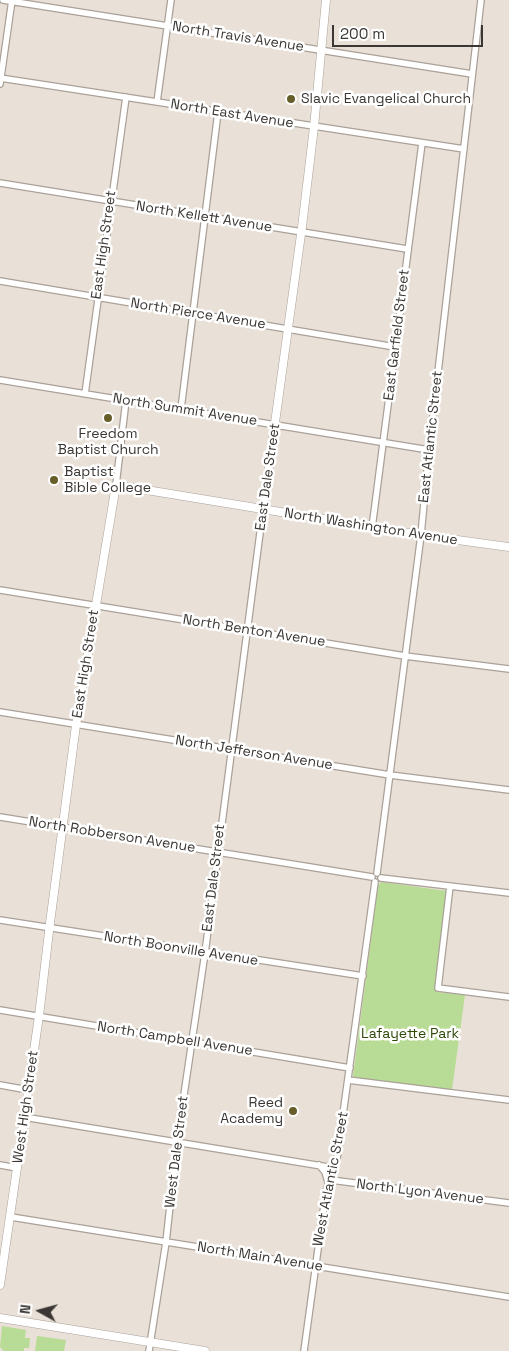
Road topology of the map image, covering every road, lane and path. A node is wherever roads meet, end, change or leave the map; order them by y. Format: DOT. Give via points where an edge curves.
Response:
graph roads {
  1 [pos="3,0"];
  2 [pos="171,0"];
  3 [pos="326,0"];
  4 [pos="481,0"];
  5 [pos="12,1"];
  6 [pos="168,26"];
  7 [pos="321,50"];
  8 [pos="472,74"];
  9 [pos="0,80"];
  10 [pos="126,97"];
  11 [pos="157,102"];
  12 [pos="218,112"];
  13 [pos="314,126"];
  14 [pos="422,143"];
  15 [pos="464,149"];
  16 [pos="0,183"];
  17 [pos="110,201"];
  18 [pos="206,217"];
  19 [pos="301,232"];
  20 [pos="407,249"];
  21 [pos="0,281"];
  22 [pos="97,297"];
  23 [pos="193,313"];
  24 [pos="289,329"];
  25 [pos="395,347"];
  26 [pos="0,380"];
  27 [pos="84,394"];
  28 [pos="126,400"];
  29 [pos="180,409"];
  30 [pos="276,425"];
  31 [pos="383,443"];
  32 [pos="429,450"];
  33 [pos="116,485"];
  34 [pos="263,510"];
  35 [pos="372,528"];
  36 [pos="421,536"];
  37 [pos="509,547"];
  38 [pos="0,590"];
  39 [pos="96,606"];
  40 [pos="247,630"];
  41 [pos="405,656"];
  42 [pos="509,668"];
  43 [pos="0,712"];
  44 [pos="76,725"];
  45 [pos="231,749"];
  46 [pos="390,775"];
  47 [pos="509,790"];
  48 [pos="0,817"];
  49 [pos="62,827"];
  50 [pos="218,852"];
  51 [pos="376,878"];
  52 [pos="450,886"];
  53 [pos="509,893"];
  54 [pos="0,920"];
  55 [pos="49,928"];
  56 [pos="205,953"];
  57 [pos="363,976"];
  58 [pos="509,996"];
  59 [pos="0,1010"];
  60 [pos="39,1016"];
  61 [pos="192,1041"];
  62 [pos="350,1068"];
  63 [pos="348,1080"];
  64 [pos="0,1085"];
  65 [pos="28,1090"];
  66 [pos="509,1100"];
  67 [pos="24,1117"];
  68 [pos="178,1142"];
  69 [pos="0,1165"];
  70 [pos="319,1165"];
  71 [pos="17,1168"];
  72 [pos="334,1168"];
  73 [pos="330,1182"];
  74 [pos="509,1203"];
  75 [pos="10,1217"];
  76 [pos="166,1242"];
  77 [pos="1,1266"];
  78 [pos="315,1266"];
  79 [pos="0,1285"];
  80 [pos="509,1297"];
  81 [pos="0,1318"];
  82 [pos="150,1342"];
  83 [pos="149,1351"];
  84 [pos="205,1351"];
  85 [pos="304,1351"];
  1 -- 5 [label="street, North Travis Avenue"];
  2 -- 6 [label="street"];
  3 -- 7 [label="street, East Dale Street"];
  4 -- 8 [label="street, East Atlantic Street"];
  5 -- 6 [label="street, North Travis Avenue"];
  5 -- 9 [label="street"];
  6 -- 7 [label="street, North Travis Avenue"];
  6 -- 11 [label="street"];
  7 -- 8 [label="street, North Travis Avenue"];
  7 -- 13 [label="street, East Dale Street"];
  8 -- 15 [label="street, East Atlantic Street"];
  9 -- 10 [label="street, North East Avenue"];
  10 -- 11 [label="street, North East Avenue"];
  10 -- 17 [label="street, East High Street"];
  11 -- 12 [label="street, North East Avenue"];
  12 -- 13 [label="street, North East Avenue"];
  12 -- 18 [label="street"];
  13 -- 14 [label="street, North East Avenue"];
  13 -- 19 [label="street, East Dale Street"];
  14 -- 15 [label="street, North East Avenue"];
  14 -- 20 [label="street, East Garfield Street"];
  15 -- 32 [label="street, East Atlantic Street"];
  16 -- 17 [label="street, North Kellett Avenue"];
  17 -- 18 [label="street, North Kellett Avenue"];
  17 -- 22 [label="street, East High Street"];
  18 -- 19 [label="street, North Kellett Avenue"];
  18 -- 23 [label="street"];
  19 -- 20 [label="street, North Kellett Avenue"];
  19 -- 24 [label="street, East Dale Street"];
  20 -- 25 [label="street, East Garfield Street"];
  21 -- 22 [label="street, North Pierce Avenue"];
  22 -- 23 [label="street, North Pierce Avenue"];
  22 -- 27 [label="street, East High Street"];
  23 -- 24 [label="street, North Pierce Avenue"];
  23 -- 29 [label="street"];
  24 -- 25 [label="street, North Pierce Avenue"];
  24 -- 30 [label="street, East Dale Street"];
  25 -- 31 [label="street, East Garfield Street"];
  26 -- 27 [label="street, North Summit Avenue"];
  27 -- 28 [label="street, North Summit Avenue"];
  28 -- 29 [label="street, North Summit Avenue"];
  28 -- 33 [label="street, East High Street"];
  29 -- 30 [label="street, North Summit Avenue"];
  30 -- 31 [label="street, North Summit Avenue"];
  30 -- 34 [label="street, East Dale Street"];
  31 -- 32 [label="street, North Summit Avenue"];
  31 -- 35 [label="street, East Garfield Street"];
  32 -- 36 [label="street, East Atlantic Street"];
  33 -- 34 [label="street, North Washington Avenue"];
  33 -- 39 [label="street, East High Street"];
  34 -- 35 [label="street, North Washington Avenue"];
  34 -- 40 [label="street, East Dale Street"];
  35 -- 36 [label="street, North Washington Avenue"];
  36 -- 37 [label="street, North Washington Avenue"];
  36 -- 41 [label="street, East Atlantic Street"];
  38 -- 39 [label="street, North Benton Avenue"];
  39 -- 40 [label="street, North Benton Avenue"];
  39 -- 44 [label="street, East High Street"];
  40 -- 41 [label="street, North Benton Avenue"];
  40 -- 45 [label="street, East Dale Street"];
  41 -- 42 [label="street, North Benton Avenue"];
  41 -- 46 [label="street, East Atlantic Street"];
  43 -- 44 [label="street, North Jefferson Avenue"];
  44 -- 45 [label="street, North Jefferson Avenue"];
  44 -- 49 [label="street, East High Street"];
  45 -- 46 [label="street, North Jefferson Avenue"];
  45 -- 50 [label="street, East Dale Street"];
  46 -- 47 [label="street, North Jefferson Avenue"];
  46 -- 51 [label="street, East Atlantic Street"];
  48 -- 49 [label="street, North Robberson Avenue"];
  49 -- 50 [label="street, North Robberson Avenue"];
  49 -- 55 [label="street, East High Street"];
  50 -- 51 [label="street, North Robberson Avenue"];
  50 -- 56 [label="street, East Dale Street"];
  51 -- 52 [label="street, North Robberson Avenue"];
  51 -- 57 [label="street, East Atlantic Street"];
  52 -- 53 [label="street, North Robberson Avenue"];
  52 -- 58 [label="street" via="438,988"];
  54 -- 55 [label="street, North Boonville Avenue"];
  55 -- 56 [label="street, North Boonville Avenue"];
  55 -- 60 [label="street, West High Street"];
  56 -- 57 [label="street, North Boonville Avenue"];
  56 -- 61 [label="street, West Dale Street"];
  57 -- 62 [label="street, West Atlantic Street"];
  59 -- 60 [label="street, North Campbell Avenue"];
  60 -- 61 [label="street, North Campbell Avenue"];
  60 -- 65 [label="street, West High Street"];
  61 -- 62 [label="street, North Campbell Avenue"];
  61 -- 68 [label="street, West Dale Street"];
  62 -- 63 [label="street, West Atlantic Street"];
  63 -- 66 [label="street"];
  63 -- 72 [label="street, West Atlantic Street"];
  64 -- 65 [label="street"];
  65 -- 67 [label="street, West High Street"];
  67 -- 68 [label="street"];
  67 -- 71 [label="street, West High Street"];
  68 -- 70 [label="street"];
  68 -- 76 [label="street, West Dale Street"];
  69 -- 71 [label="street"];
  70 -- 72 [label="street"];
  70 -- 73 [label="street"];
  71 -- 75 [label="street, West High Street"];
  72 -- 73 [label="street, West Atlantic Street"];
  73 -- 74 [label="street, North Lyon Avenue"];
  73 -- 78 [label="street, West Atlantic Street"];
  75 -- 76 [label="street, North Main Avenue"];
  75 -- 77 [label="street, West High Street"];
  76 -- 78 [label="street, North Main Avenue"];
  76 -- 82 [label="street, West Dale Street"];
  77 -- 79 [label="street, West High Street"];
  78 -- 80 [label="street, North Main Avenue"];
  78 -- 85 [label="street, West Atlantic Street"];
  81 -- 82 [label="street"];
  82 -- 83 [label="street, West Dale Street"];
  82 -- 84 [label="street"];
}
